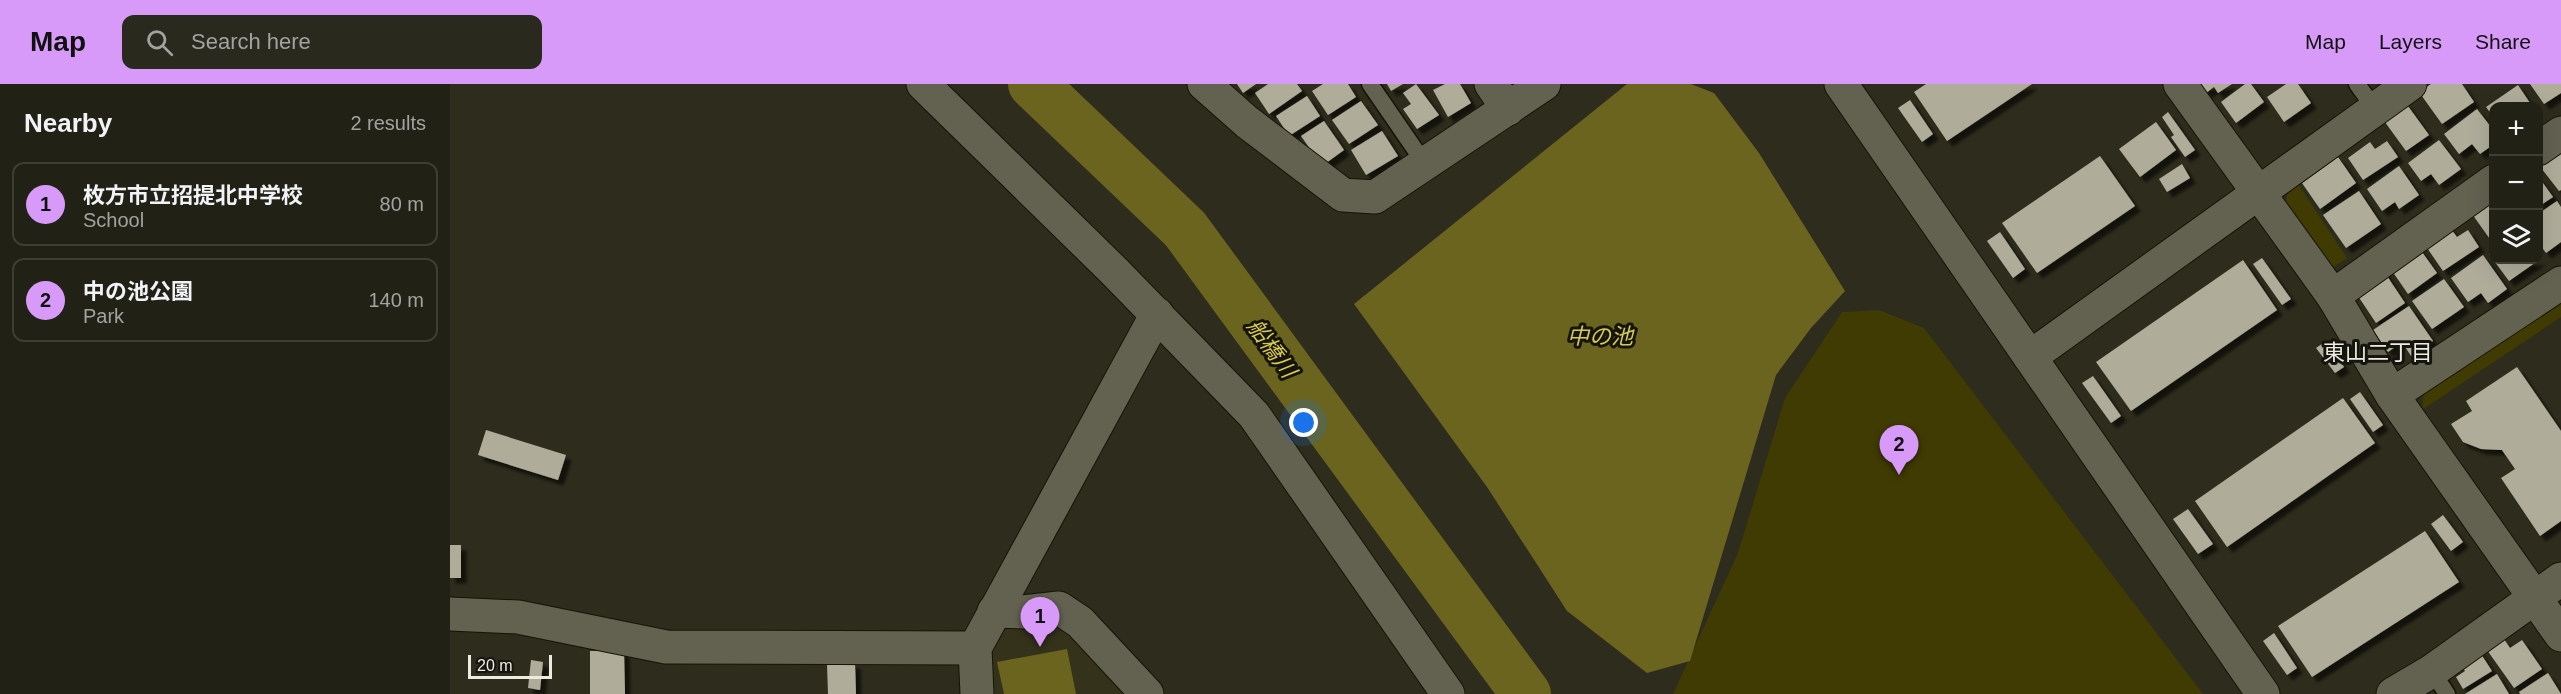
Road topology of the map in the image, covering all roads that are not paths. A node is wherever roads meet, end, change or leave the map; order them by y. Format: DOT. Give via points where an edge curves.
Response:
graph roads {
  1 [pos="923,84"];
  2 [pos="1204,84"];
  3 [pos="1370,84"];
  4 [pos="1544,84"];
  5 [pos="1841,84"];
  6 [pos="2180,84"];
  7 [pos="2410,84"];
  8 [pos="1499,97"];
  9 [pos="2366,97"];
  10 [pos="2561,134"];
  11 [pos="2543,146"];
  12 [pos="1425,164"];
  13 [pos="2489,185"];
  14 [pos="2258,193"];
  15 [pos="2561,283"];
  16 [pos="2333,296"];
  17 [pos="1157,314"];
  18 [pos="2030,357"];
  19 [pos="2392,395"];
  20 [pos="2561,579"];
  21 [pos="2534,598"];
  22 [pos="994,611"];
  23 [pos="450,614"];
  24 [pos="2561,635"];
  25 [pos="975,648"];
  26 [pos="2439,682"];
  27 [pos="977,694"];
  28 [pos="1147,694"];
  29 [pos="1448,694"];
  30 [pos="2263,694"];
  31 [pos="2393,694"];
  1 -- 17 [label="street"];
  2 -- 12 [label="street" via="1342,195 1375,196"];
  3 -- 12 [label="lane"];
  4 -- 8 [label="street"];
  5 -- 18 [label="street"];
  6 -- 14 [label="street"];
  7 -- 9 [label="street"];
  8 -- 12 [label="street"];
  9 -- 14 [label="street"];
  10 -- 11 [label="street"];
  13 -- 16 [label="street"];
  14 -- 16 [label="street"];
  14 -- 18 [label="street"];
  15 -- 19 [label="street"];
  16 -- 19 [label="street"];
  17 -- 22 [label="street"];
  17 -- 29 [label="street" via="1254,415"];
  18 -- 30 [label="street"];
  19 -- 21 [label="street"];
  20 -- 21 [label="street"];
  21 -- 24 [label="street"];
  21 -- 26 [label="street"];
  22 -- 25 [label="street"];
  22 -- 28 [label="street" via="1059,608 1080,622"];
  23 -- 25 [label="street" via="518,617 666,647"];
  25 -- 27 [label="street"];
  26 -- 31 [label="street"];
}
